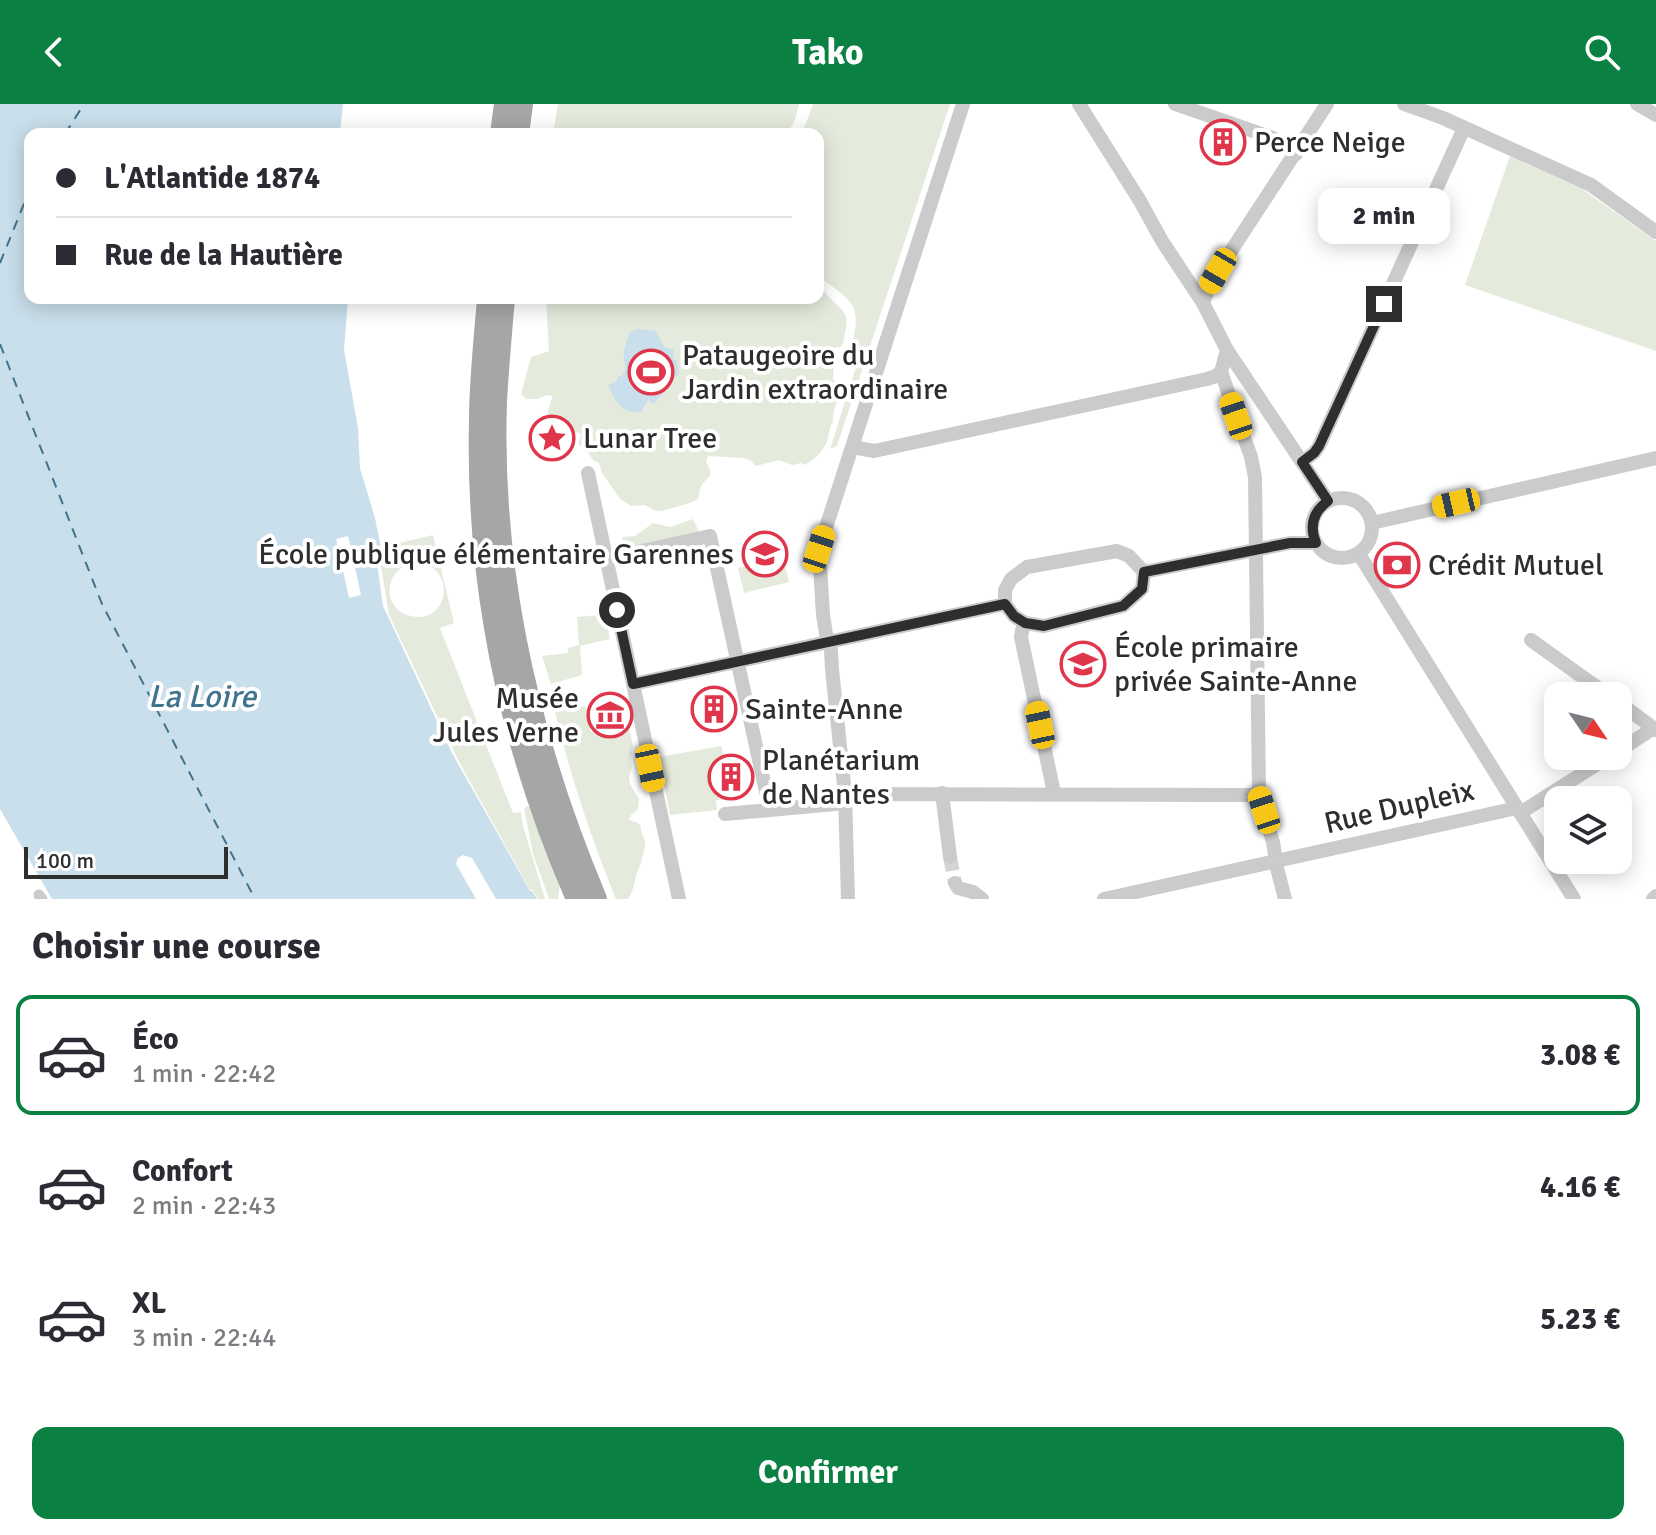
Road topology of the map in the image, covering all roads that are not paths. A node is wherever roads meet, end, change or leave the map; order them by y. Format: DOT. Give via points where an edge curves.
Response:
graph roads {
  1 [pos="505,104"];
  2 [pos="522,104"];
  3 [pos="963,104"];
  4 [pos="1079,104"];
  5 [pos="1175,104"];
  6 [pos="1327,104"];
  7 [pos="1404,104"];
  8 [pos="1637,104"];
  9 [pos="1656,115"];
  10 [pos="502,128"];
  11 [pos="519,128"];
  12 [pos="1464,128"];
  13 [pos="1296,154"];
  14 [pos="1656,232"];
  15 [pos="1203,303"];
  16 [pos="488,304"];
  17 [pos="504,304"];
  18 [pos="1227,350"];
  19 [pos="1221,372"];
  20 [pos="853,447"];
  21 [pos="1656,458"];
  22 [pos="1302,462"];
  23 [pos="588,473"];
  24 [pos="1328,501"];
  25 [pos="1372,523"];
  26 [pos="1316,543"];
  27 [pos="1255,550"];
  28 [pos="1359,554"];
  29 [pos="605,559"];
  30 [pos="1144,572"];
  31 [pos="1005,604"];
  32 [pos="1025,623"];
  33 [pos="1531,640"];
  34 [pos="829,642"];
  35 [pos="738,662"];
  36 [pos="1590,682"];
  37 [pos="633,684"];
  38 [pos="1632,712"];
  39 [pos="1655,729"];
  40 [pos="1632,743"];
  41 [pos="1586,770"];
  42 [pos="942,793"];
  43 [pos="1054,793"];
  44 [pos="1259,795"];
  45 [pos="845,798"];
  46 [pos="770,810"];
  47 [pos="1519,810"];
  48 [pos="725,814"];
  49 [pos="950,857"];
  50 [pos="1277,862"];
  51 [pos="955,883"];
  52 [pos="577,899"];
  53 [pos="596,899"];
  54 [pos="679,899"];
  55 [pos="848,899"];
  56 [pos="982,899"];
  57 [pos="1104,899"];
  58 [pos="1285,899"];
  59 [pos="1574,899"];
  1 -- 10 [label="main road"];
  2 -- 11 [label="main road"];
  3 -- 20 [label="street"];
  4 -- 15 [label="street"];
  5 -- 13 [label="street" via="1273,138"];
  6 -- 13 [label="street"];
  7 -- 12 [label="street"];
  8 -- 9 [label="street"];
  12 -- 14 [label="street" via="1591,185"];
  12 -- 22 [label="street" via="1319,446"];
  13 -- 15 [label="street" via="1218,271"];
  15 -- 18 [label="street"];
  16 -- 52 [label="main road" via="480,466 493,625 523,752"];
  17 -- 53 [label="main road" via="497,467 512,622 551,783"];
  18 -- 19 [label="street"];
  18 -- 22 [label="street"];
  19 -- 20 [label="street" via="874,451"];
  19 -- 27 [label="street" via="1255,477"];
  20 -- 34 [label="street" via="819,549"];
  21 -- 25 [label="street"];
  22 -- 24 [label="street"];
  23 -- 29 [label="street"];
  24 -- 25 [label="street" via="1354,500 1365,507"];
  24 -- 26 [label="street" via="1313,520"];
  25 -- 28 [label="street" via="1370,541"];
  26 -- 27 [label="street"];
  26 -- 28 [label="street" via="1335,558"];
  27 -- 30 [label="street"];
  27 -- 44 [label="street"];
  28 -- 47 [label="street"];
  29 -- 35 [label="street" via="710,536"];
  29 -- 37 [label="street"];
  30 -- 31 [label="street" via="1117,551 1027,567 1011,579"];
  30 -- 32 [label="street" via="1142,589 1123,606 1044,626"];
  31 -- 32 [label="street"];
  31 -- 34 [label="street"];
  32 -- 43 [label="street" via="1021,637"];
  33 -- 36 [label="street"];
  34 -- 35 [label="street"];
  34 -- 45 [label="street"];
  35 -- 37 [label="street"];
  35 -- 46 [label="street"];
  37 -- 54 [label="street"];
  38 -- 39 [label="street"];
  39 -- 40 [label="street"];
  41 -- 47 [label="street, Rue Dupleix"];
  42 -- 43 [label="street"];
  42 -- 45 [label="street"];
  42 -- 49 [label="street"];
  43 -- 44 [label="street"];
  44 -- 50 [label="street"];
  45 -- 46 [label="street"];
  45 -- 55 [label="street"];
  46 -- 48 [label="street"];
  47 -- 50 [label="street, Rue Dupleix"];
  47 -- 59 [label="street"];
  50 -- 57 [label="street, Rue Dupleix"];
  50 -- 58 [label="street"];
  51 -- 56 [label="street"];
}
